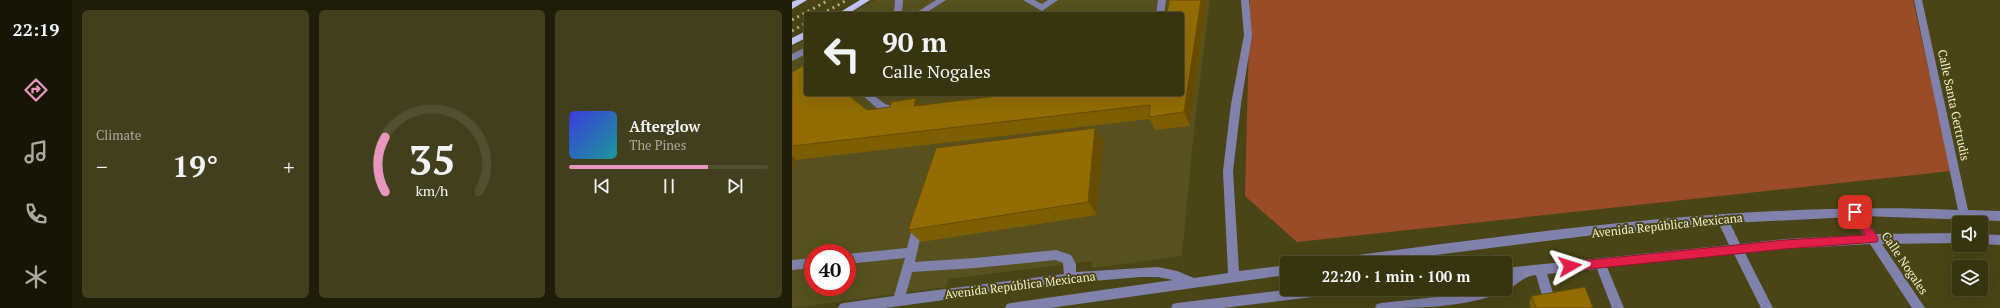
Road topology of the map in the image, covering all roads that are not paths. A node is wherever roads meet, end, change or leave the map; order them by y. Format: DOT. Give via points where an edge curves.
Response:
graph roads {
  1 [pos="803,0"];
  2 [pos="866,0"];
  3 [pos="899,0"];
  4 [pos="942,0"];
  5 [pos="1027,0"];
  6 [pos="1054,0"];
  7 [pos="1162,0"];
  8 [pos="1245,0"];
  9 [pos="1918,0"];
  10 [pos="792,6"];
  11 [pos="845,12"];
  12 [pos="898,12"];
  13 [pos="921,12"];
  14 [pos="1160,12"];
  15 [pos="804,35"];
  16 [pos="792,42"];
  17 [pos="804,51"];
  18 [pos="792,58"];
  19 [pos="869,96"];
  20 [pos="905,112"];
  21 [pos="1855,212"];
  22 [pos="1964,215"];
  23 [pos="920,216"];
  24 [pos="2000,216"];
  25 [pos="1722,219"];
  26 [pos="1952,238"];
  27 [pos="1873,239"];
  28 [pos="1988,239"];
  29 [pos="2000,240"];
  30 [pos="1737,250"];
  31 [pos="911,252"];
  32 [pos="1386,256"];
  33 [pos="856,258"];
  34 [pos="1600,263"];
  35 [pos="804,264"];
  36 [pos="792,265"];
  37 [pos="908,267"];
  38 [pos="1540,269"];
  39 [pos="1280,271"];
  40 [pos="1526,271"];
  41 [pos="1512,272"];
  42 [pos="1070,278"];
  43 [pos="1234,278"];
  44 [pos="1512,280"];
  45 [pos="1195,283"];
  46 [pos="1280,296"];
  47 [pos="1476,296"];
  48 [pos="1549,299"];
  49 [pos="899,300"];
  50 [pos="1414,306"];
  51 [pos="844,308"];
  52 [pos="1011,308"];
  53 [pos="1177,308"];
  54 [pos="1381,308"];
  55 [pos="1618,308"];
  56 [pos="1767,308"];
  57 [pos="1920,308"];
  1 -- 10 [label="main road"];
  2 -- 11 [label="main road"];
  3 -- 12 [label="street"];
  4 -- 13 [label="street"];
  5 -- 6 [label="street" via="1042,8"];
  7 -- 14 [label="street"];
  8 -- 43 [label="street" via="1248,35 1228,171"];
  9 -- 22 [label="street, Calle Santa Gertrudis"];
  15 -- 16 [label="main road"];
  17 -- 18 [label="street"];
  19 -- 20 [label="street" via="889,110"];
  21 -- 22 [label="street, Avenida República Mexicana"];
  21 -- 25 [label="street, Avenida República Mexicana"];
  21 -- 27 [label="street, Calle Nogales"];
  22 -- 24 [label="street, Avenida República Mexicana"];
  23 -- 31 [label="street"];
  25 -- 30 [label="street"];
  25 -- 32 [label="street, Avenida República Mexicana" via="1474,244"];
  26 -- 27 [label="street"];
  27 -- 30 [label="street" via="1785,244"];
  27 -- 57 [label="street, Calle Nogales"];
  28 -- 29 [label="street"];
  30 -- 34 [label="street"];
  30 -- 56 [label="street"];
  31 -- 33 [label="street"];
  31 -- 37 [label="street"];
  34 -- 38 [label="street"];
  34 -- 55 [label="street"];
  35 -- 36 [label="street"];
  37 -- 42 [label="street" via="1056,255 1067,259 1070,264"];
  37 -- 49 [label="street"];
  38 -- 40 [label="street"];
  38 -- 48 [label="street"];
  39 -- 43 [label="street, Avenida República Mexicana"];
  40 -- 41 [label="street"];
  40 -- 44 [label="street"];
  42 -- 45 [label="street, Avenida República Mexicana" via="1158,272"];
  42 -- 49 [label="street, Avenida República Mexicana"];
  43 -- 45 [label="street, Avenida República Mexicana"];
  45 -- 52 [label="street, Avenida República Mexicana"];
  46 -- 53 [label="street"];
  47 -- 50 [label="street"];
  49 -- 51 [label="street, Avenida República Mexicana"];
  50 -- 54 [label="street"];
}
